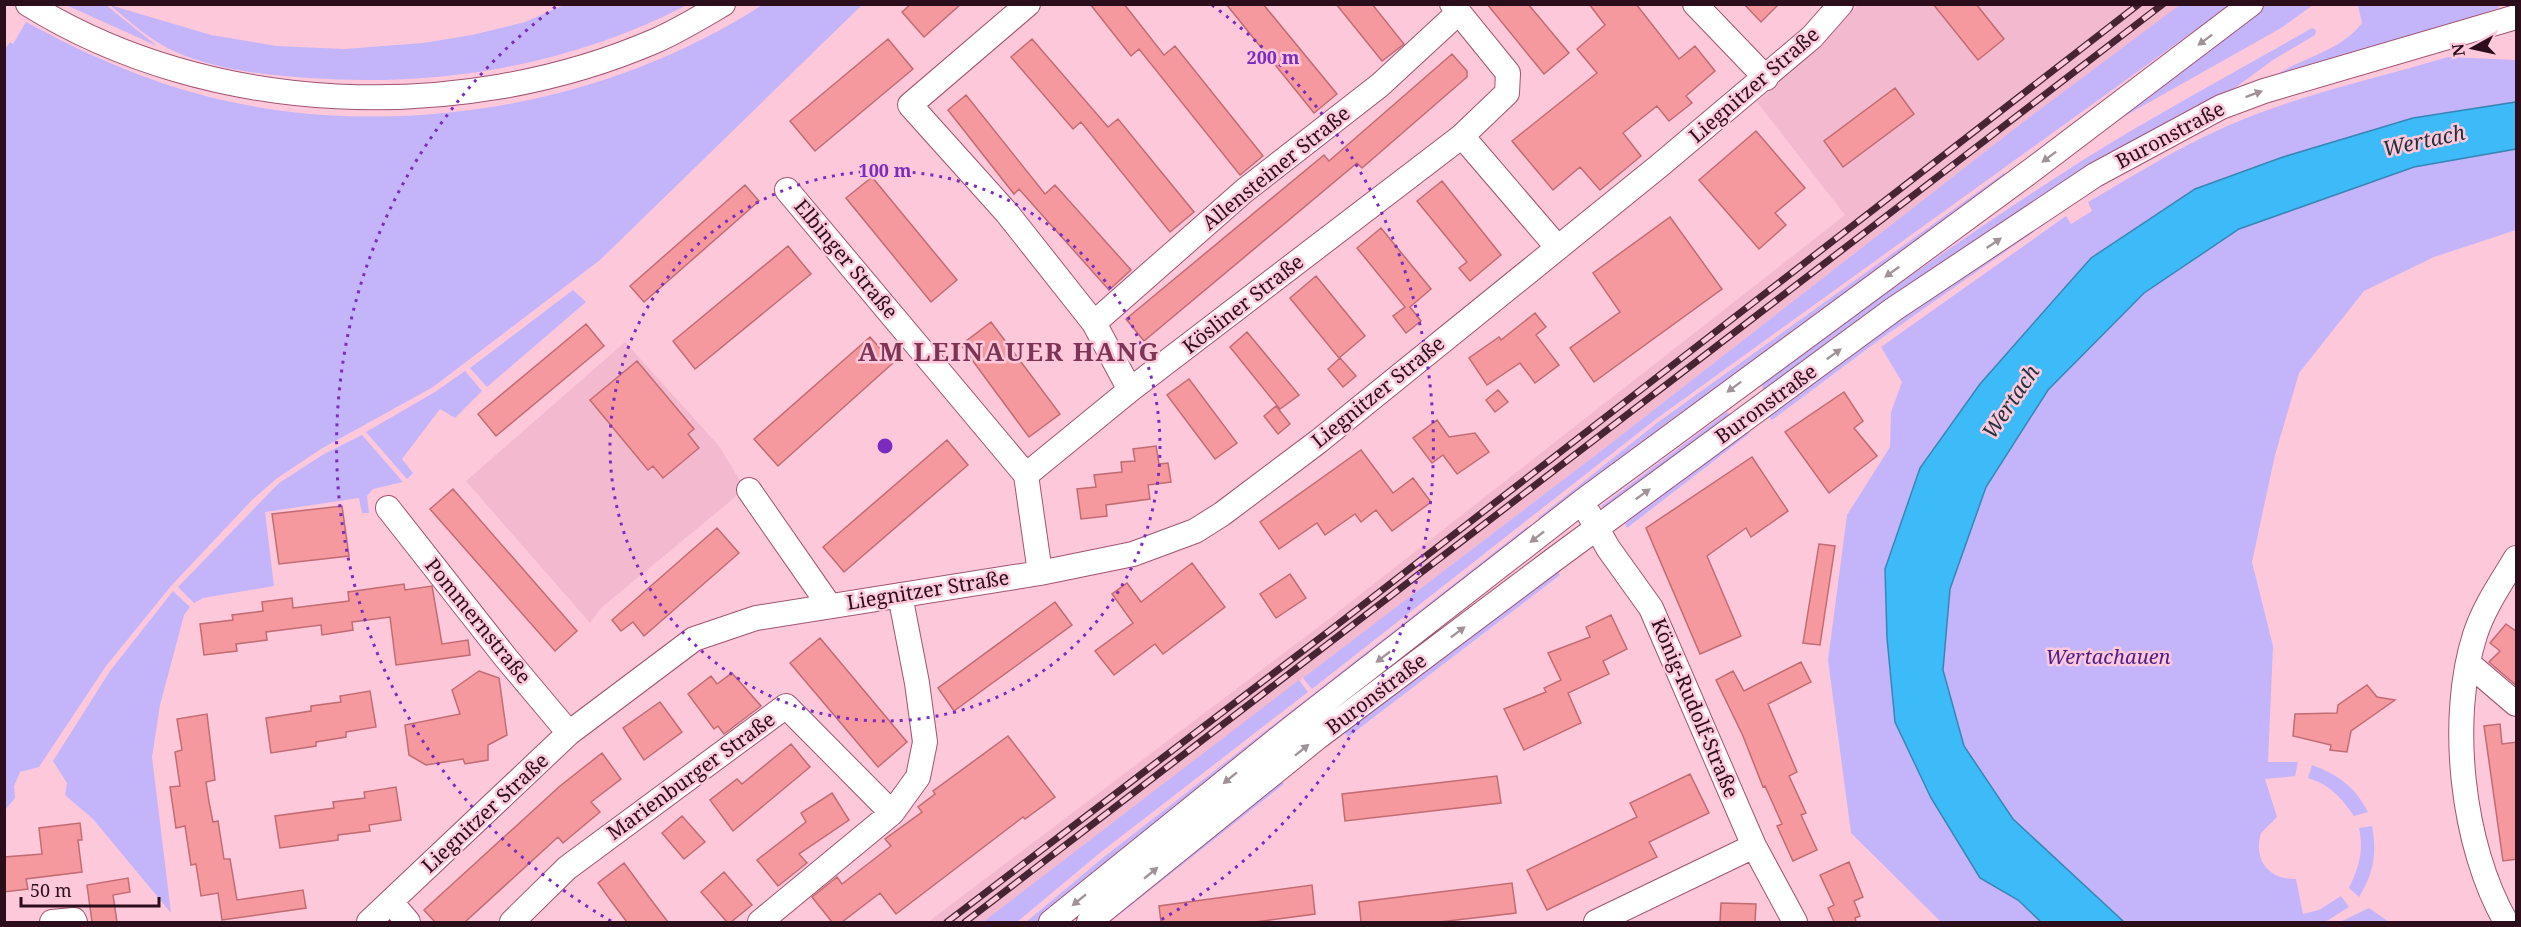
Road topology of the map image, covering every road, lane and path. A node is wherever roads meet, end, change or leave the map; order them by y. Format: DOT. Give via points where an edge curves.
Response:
graph roads {
  1 [pos="28,4"];
  2 [pos="723,4"];
  3 [pos="1028,4"];
  4 [pos="1695,4"];
  5 [pos="1840,4"];
  6 [pos="2252,4"];
  7 [pos="1455,8"];
  8 [pos="2517,17"];
  9 [pos="1766,78"];
  10 [pos="1462,136"];
  11 [pos="787,190"];
  12 [pos="1558,248"];
  13 [pos="1094,323"];
  14 [pos="1130,390"];
  15 [pos="1026,476"];
  16 [pos="749,490"];
  17 [pos="1583,501"];
  18 [pos="388,508"];
  19 [pos="1596,529"];
  20 [pos="1040,573"];
  21 [pos="2513,574"];
  22 [pos="900,595"];
  23 [pos="829,605"];
  24 [pos="2468,663"];
  25 [pos="2517,704"];
  26 [pos="569,733"];
  27 [pos="892,813"];
  28 [pos="1754,846"];
  29 [pos="391,902"];
  30 [pos="2509,915"];
  31 [pos="52,922"];
  32 [pos="75,922"];
  33 [pos="369,922"];
  34 [pos="408,922"];
  35 [pos="512,922"];
  36 [pos="760,922"];
  37 [pos="1051,922"];
  38 [pos="1089,922"];
  39 [pos="1596,922"];
  40 [pos="1796,922"];
  1 -- 2 [label="street" via="128,53 172,68 273,91 361,99 409,97 538,79 656,41"];
  3 -- 13 [label="street" via="910,105 1008,213"];
  4 -- 9 [label="street"];
  5 -- 9 [label="street, Liegnitzer Straße" via="1812,37"];
  6 -- 17 [label="street, Buronstraße, one-way"];
  7 -- 10 [label="street, Kösliner Straße" via="1508,73 1508,93"];
  7 -- 13 [label="street, Allensteiner Straße" via="1380,85 1244,191"];
  19 -- 8 [label="street, Buronstraße, one-way" via="1894,309 2095,175 2186,123 2264,91"];
  9 -- 12 [label="street, Liegnitzer Straße"];
  10 -- 12 [label="street"];
  10 -- 14 [label="street, Kösliner Straße"];
  11 -- 15 [label="street, Elbinger Straße"];
  12 -- 20 [label="street, Liegnitzer Straße" via="1319,441 1215,519 1195,531 1133,554"];
  13 -- 14 [label="street"];
  14 -- 15 [label="street, Kösliner Straße"];
  15 -- 20 [label="street"];
  16 -- 23 [label="street, Liegnitzer Straße"];
  17 -- 19 [label="street, König-Rudolf-Straße"];
  17 -- 37 [label="street, Buronstraße, one-way"];
  18 -- 26 [label="street, Pommernstraße"];
  19 -- 28 [label="street, König-Rudolf-Straße" via="1651,608"];
  38 -- 19 [label="street, Buronstraße, one-way" via="1318,737"];
  20 -- 22 [label="street, Liegnitzer Straße"];
  21 -- 24 [label="street" via="2486,609"];
  22 -- 23 [label="street, Liegnitzer Straße"];
  22 -- 27 [label="street" via="925,742 918,777"];
  23 -- 26 [label="street, Liegnitzer Straße" via="756,618 694,639"];
  24 -- 25 [label="street"];
  24 -- 30 [label="street" via="2461,744 2470,818 2478,857"];
  26 -- 29 [label="street, Liegnitzer Straße"];
  27 -- 35 [label="street, Marienburger Straße" via="786,706 567,868"];
  27 -- 36 [label="street"];
  28 -- 39 [label="street"];
  28 -- 40 [label="street, König-Rudolf-Straße"];
  29 -- 33 [label="street, Liegnitzer Straße"];
  29 -- 34 [label="street"];
  31 -- 32 [label="street"];
}
